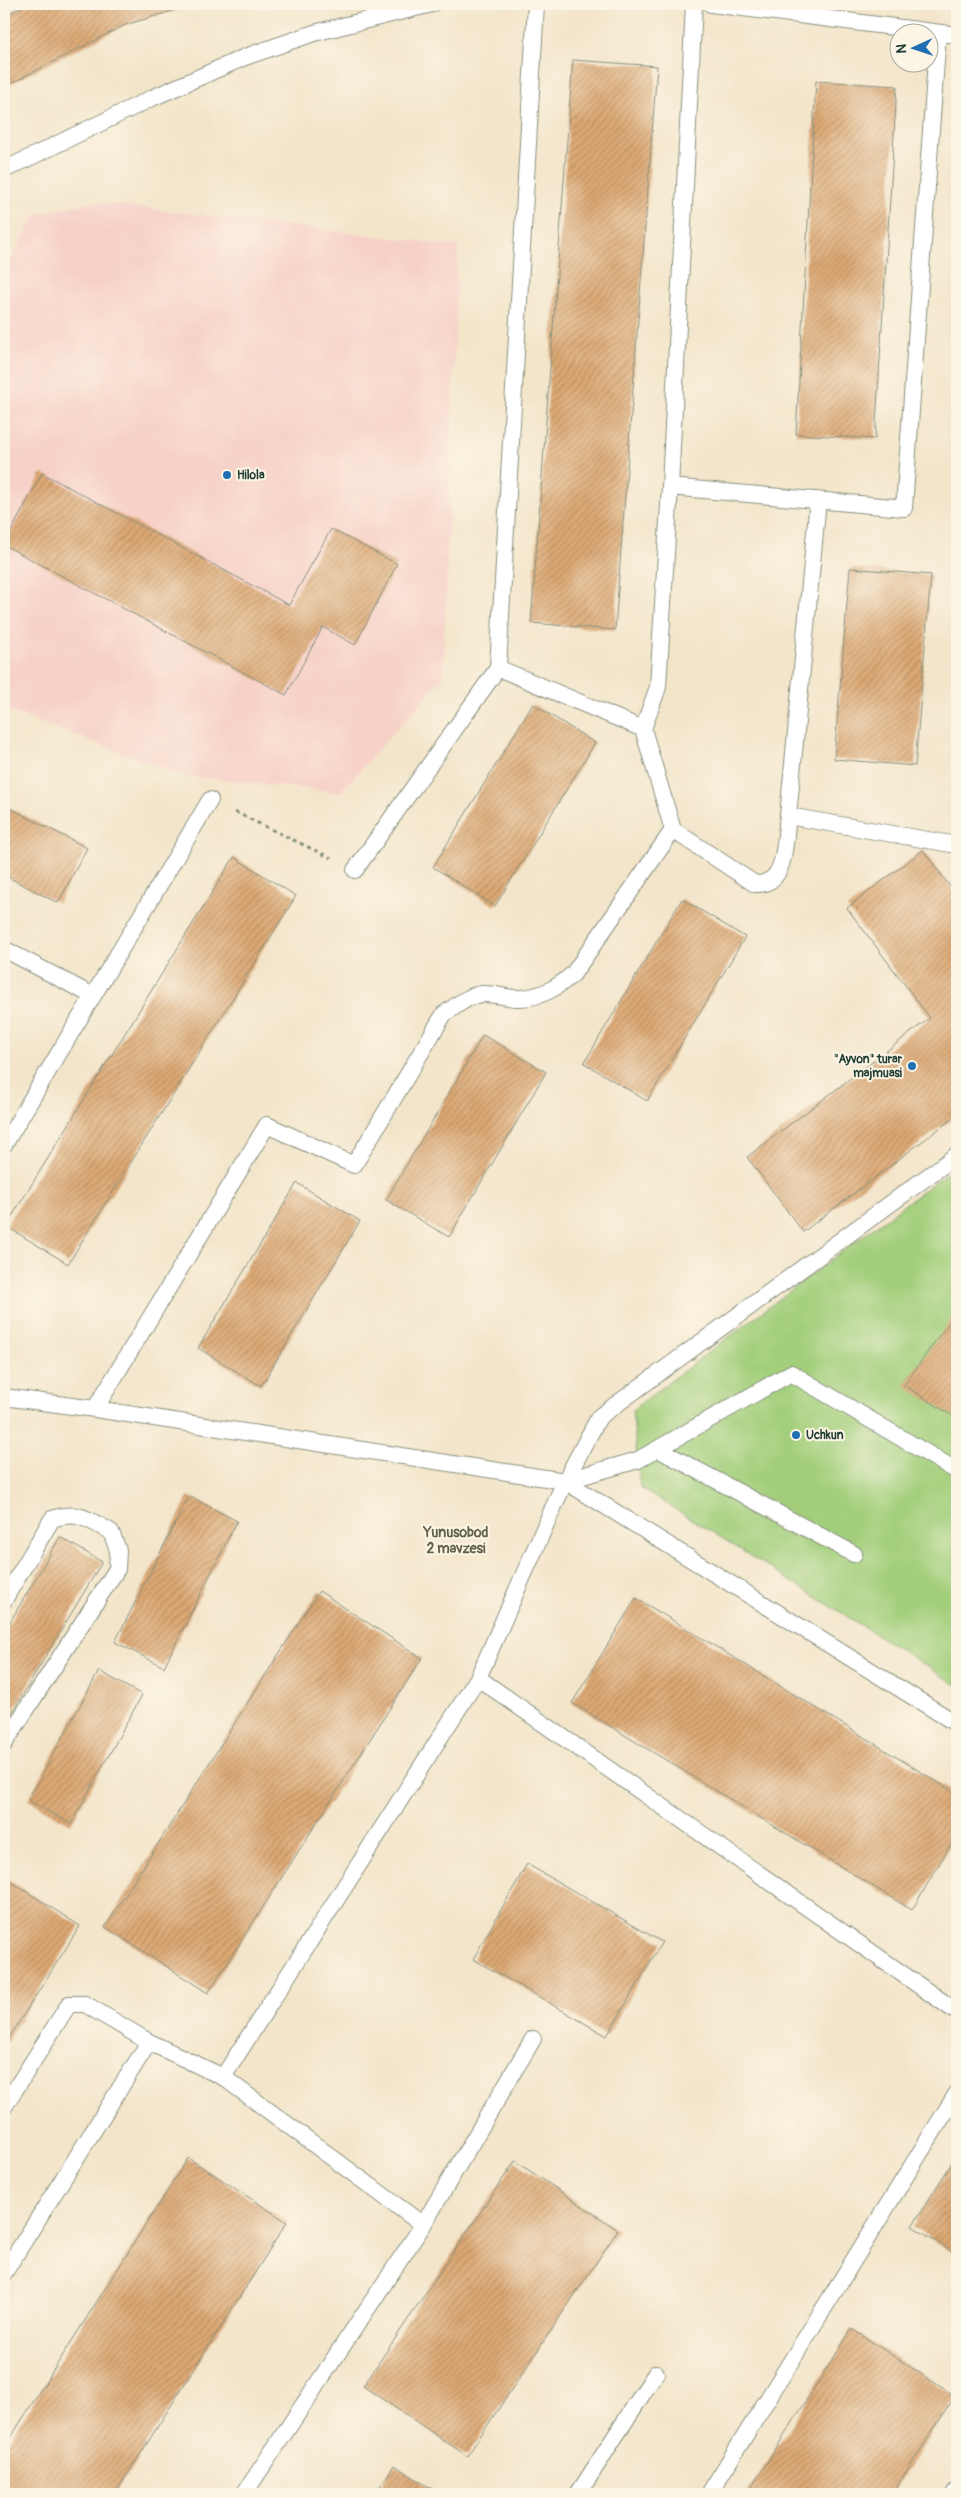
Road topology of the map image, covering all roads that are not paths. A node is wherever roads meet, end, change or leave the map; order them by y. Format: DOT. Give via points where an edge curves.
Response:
graph roads {
  1 [pos="432,4"];
  2 [pos="536,4"];
  3 [pos="694,4"];
  4 [pos="711,4"];
  5 [pos="888,27"];
  6 [pos="938,33"];
  7 [pos="957,34"];
  8 [pos="935,72"];
  9 [pos="4,170"];
  10 [pos="670,486"];
  11 [pos="818,500"];
  12 [pos="498,668"];
  13 [pos="643,729"];
  14 [pos="210,800"];
  15 [pos="788,816"];
  16 [pos="673,830"];
  17 [pos="957,845"];
  18 [pos="355,870"];
  19 [pos="4,949"];
  20 [pos="93,996"];
  21 [pos="4,1145"];
  22 [pos="957,1155"];
  23 [pos="4,1397"];
  24 [pos="95,1409"];
  25 [pos="658,1449"];
  26 [pos="957,1471"];
  27 [pos="565,1481"];
  28 [pos="854,1554"];
  29 [pos="4,1600"];
  30 [pos="478,1678"];
  31 [pos="957,1724"];
  32 [pos="4,1744"];
  33 [pos="957,2012"];
  34 [pos="533,2039"];
  35 [pos="149,2042"];
  36 [pos="223,2077"];
  37 [pos="957,2093"];
  38 [pos="4,2107"];
  39 [pos="423,2225"];
  40 [pos="4,2273"];
  41 [pos="656,2374"];
  42 [pos="957,2490"];
  43 [pos="244,2494"];
  44 [pos="578,2494"];
  45 [pos="709,2494"];
  46 [pos="954,2494"];
  1 -- 9 [label="lane" via="314,33 245,57"];
  2 -- 12 [label="lane"];
  3 -- 10 [label="lane"];
  4 -- 5 [label="lane"];
  6 -- 7 [label="lane"];
  8 -- 11 [label="lane" via="904,508"];
  10 -- 11 [label="lane"];
  10 -- 13 [label="lane" via="658,687"];
  11 -- 15 [label="lane"];
  12 -- 13 [label="lane"];
  12 -- 18 [label="lane"];
  13 -- 16 [label="lane"];
  14 -- 20 [label="lane"];
  15 -- 16 [label="lane" via="780,870 765,885 745,879"];
  15 -- 17 [label="lane"];
  16 -- 24 [label="lane" via="574,974 556,988 539,994 521,998 480,994 444,1014 354,1165 267,1125"];
  19 -- 20 [label="lane"];
  20 -- 21 [label="lane"];
  22 -- 27 [label="lane" via="599,1417"];
  23 -- 24 [label="lane"];
  24 -- 27 [label="lane"];
  25 -- 26 [label="lane" via="791,1373"];
  25 -- 27 [label="lane" via="638,1460"];
  25 -- 28 [label="lane"];
  27 -- 30 [label="lane"];
  27 -- 31 [label="lane"];
  29 -- 32 [label="lane" via="52,1519 79,1515 111,1532 118,1550 117,1569"];
  30 -- 33 [label="lane"];
  30 -- 36 [label="lane"];
  34 -- 39 [label="lane"];
  35 -- 36 [label="lane"];
  35 -- 38 [label="lane" via="85,2004 68,2004"];
  35 -- 40 [label="lane"];
  36 -- 39 [label="lane"];
  37 -- 45 [label="lane"];
  39 -- 43 [label="lane"];
  41 -- 44 [label="lane"];
  42 -- 46 [label="lane"];
}
